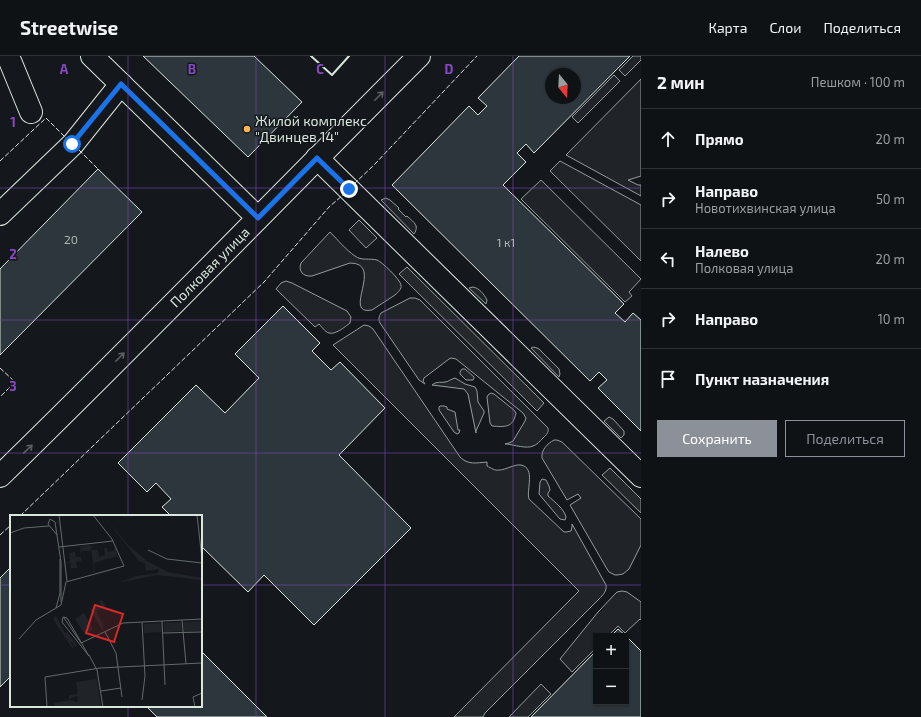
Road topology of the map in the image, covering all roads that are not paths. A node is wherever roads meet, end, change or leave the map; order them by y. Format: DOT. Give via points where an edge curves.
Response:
graph roads {
  1 [pos="8,56"];
  2 [pos="92,56"];
  3 [pos="419,56"];
  4 [pos="121,84"];
  5 [pos="31,112"];
  6 [pos="317,158"];
  7 [pos="0,214"];
  8 [pos="258,218"];
  9 [pos="0,476"];
  10 [pos="641,476"];
  1 -- 5 [label="street"];
  2 -- 4 [label="street"];
  6 -- 3 [label="street, Полковая улица, one-way"];
  4 -- 7 [label="street" via="72,144"];
  4 -- 8 [label="street"];
  6 -- 8 [label="street, Полковая улица"];
  6 -- 10 [label="street"];
  9 -- 8 [label="street, Полковая улица, one-way"];
}
